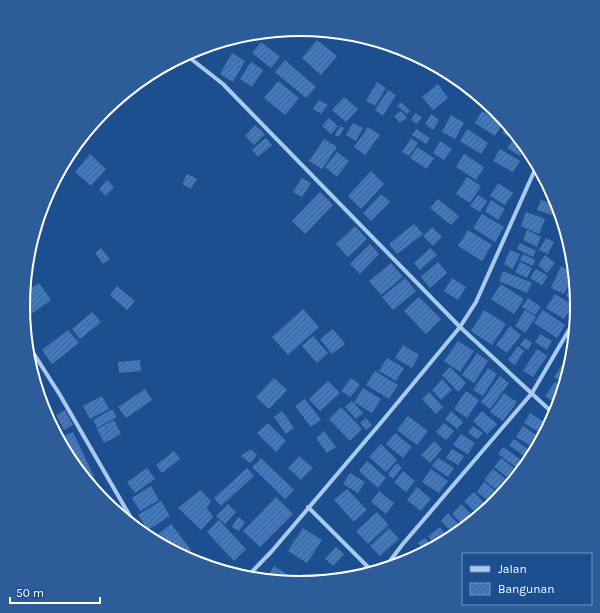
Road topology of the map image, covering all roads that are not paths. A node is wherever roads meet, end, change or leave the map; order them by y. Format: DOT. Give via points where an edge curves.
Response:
graph roads {
  1 [pos="192,59"];
  2 [pos="534,172"];
  3 [pos="460,326"];
  4 [pos="569,331"];
  5 [pos="34,354"];
  6 [pos="532,393"];
  7 [pos="549,409"];
  8 [pos="308,507"];
  9 [pos="123,510"];
  10 [pos="391,560"];
  11 [pos="368,567"];
  12 [pos="252,572"];
  1 -- 3 [label="street" via="223,84"];
  2 -- 3 [label="street" via="476,302"];
  3 -- 6 [label="street"];
  3 -- 8 [label="street"];
  4 -- 6 [label="street"];
  5 -- 9 [label="street" via="60,395"];
  6 -- 7 [label="street"];
  6 -- 10 [label="street"];
  8 -- 11 [label="street"];
  8 -- 12 [label="street"];
}
